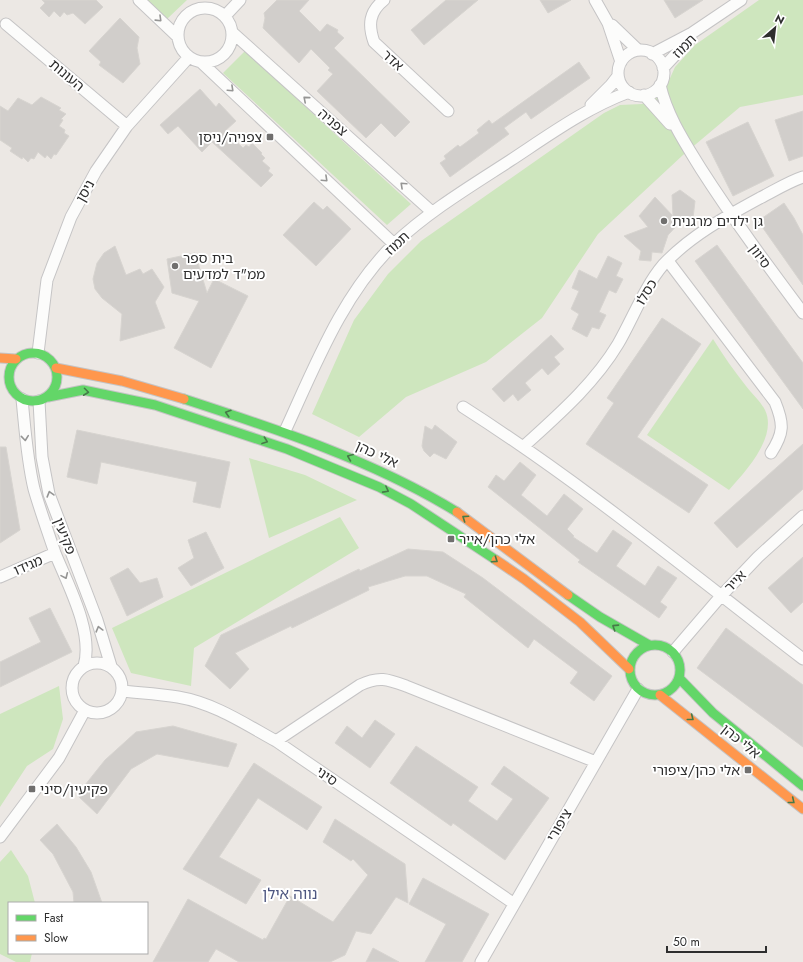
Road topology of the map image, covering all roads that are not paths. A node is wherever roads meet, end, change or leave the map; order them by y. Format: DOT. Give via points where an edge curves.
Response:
graph roads {
  1 [pos="139,0"];
  2 [pos="198,0"];
  3 [pos="240,0"];
  4 [pos="384,0"];
  5 [pos="595,0"];
  6 [pos="741,0"];
  7 [pos="207,8"];
  8 [pos="604,15"];
  9 [pos="225,16"];
  10 [pos="6,24"];
  11 [pos="706,24"];
  12 [pos="233,32"];
  13 [pos="178,37"];
  14 [pos="638,50"];
  15 [pos="652,54"];
  16 [pos="189,57"];
  17 [pos="621,62"];
  18 [pos="202,63"];
  19 [pos="663,68"];
  20 [pos="618,76"];
  21 [pos="660,85"];
  22 [pos="629,92"];
  23 [pos="644,95"];
  24 [pos="448,111"];
  25 [pos="578,116"];
  26 [pos="127,126"];
  27 [pos="681,136"];
  28 [pos="803,177"];
  29 [pos="432,212"];
  30 [pos="730,214"];
  31 [pos="394,244"];
  32 [pos="668,261"];
  33 [pos="803,313"];
  34 [pos="38,353"];
  35 [pos="0,358"];
  36 [pos="16,359"];
  37 [pos="56,368"];
  38 [pos="0,386"];
  39 [pos="12,390"];
  40 [pos="22,399"];
  41 [pos="44,399"];
  42 [pos="463,407"];
  43 [pos="285,431"];
  44 [pos="524,446"];
  45 [pos="771,453"];
  46 [pos="803,516"];
  47 [pos="55,553"];
  48 [pos="0,577"];
  49 [pos="721,596"];
  50 [pos="649,645"];
  51 [pos="673,652"];
  52 [pos="803,659"];
  53 [pos="84,666"];
  54 [pos="110,666"];
  55 [pos="629,669"];
  56 [pos="679,678"];
  57 [pos="638,689"];
  58 [pos="122,691"];
  59 [pos="660,695"];
  60 [pos="85,710"];
  61 [pos="276,742"];
  62 [pos="596,762"];
  63 [pos="803,786"];
  64 [pos="803,809"];
  65 [pos="0,837"];
  66 [pos="513,903"];
  67 [pos="480,962"];
  1 -- 13 [label="street, one-way"];
  2 -- 7 [label="street"];
  3 -- 9 [label="street"];
  4 -- 24 [label="street, אדר" via="372,13 369,29 374,42"];
  5 -- 8 [label="street"];
  6 -- 11 [label="street, תמוז"];
  7 -- 9 [label="street"];
  7 -- 13 [label="street" via="198,9 186,16 179,28"];
  8 -- 14 [label="street" via="622,37"];
  8 -- 17 [label="street" via="615,39"];
  9 -- 12 [label="street"];
  10 -- 26 [label="street, העונות"];
  11 -- 15 [label="street, תמוז"];
  11 -- 19 [label="street, תמוז"];
  12 -- 18 [label="street" via="231,46 227,52 216,61"];
  29 -- 12 [label="street, צפניה, one-way"];
  13 -- 16 [label="street"];
  14 -- 15 [label="street"];
  14 -- 17 [label="street" via="628,54"];
  15 -- 19 [label="street" via="661,62"];
  16 -- 18 [label="street"];
  16 -- 26 [label="street, ניסן"];
  17 -- 20 [label="street"];
  18 -- 31 [label="street, one-way"];
  19 -- 21 [label="street"];
  20 -- 22 [label="street"];
  20 -- 25 [label="street, תמוז" via="604,93"];
  21 -- 23 [label="street" via="650,94"];
  21 -- 27 [label="street, סיוון" via="667,108"];
  22 -- 23 [label="street"];
  22 -- 25 [label="street, תמוז"];
  23 -- 27 [label="street, סיוון"];
  25 -- 29 [label="street, תמוז"];
  26 -- 34 [label="street, ניסן" via="96,171 68,224 47,280"];
  27 -- 30 [label="street, סיוון"];
  28 -- 30 [label="street, כסלו"];
  29 -- 31 [label="street, תמוז"];
  30 -- 32 [label="street, כסלו" via="687,242"];
  30 -- 33 [label="street, סיוון"];
  31 -- 43 [label="street, תמוז" via="364,280 337,321"];
  32 -- 44 [label="street, כסלו" via="654,279 618,344 596,375 569,405"];
  32 -- 45 [label="street" via="775,402 781,416 782,432"];
  34 -- 36 [label="street" via="23,355"];
  34 -- 37 [label="street" via="46,356"];
  35 -- 36 [label="street"];
  36 -- 39 [label="street" via="9,374"];
  37 -- 41 [label="street" via="57,384"];
  43 -- 37 [label="street, אלי כהן, one-way" via="130,382"];
  38 -- 39 [label="street"];
  39 -- 40 [label="street"];
  40 -- 41 [label="street"];
  40 -- 47 [label="street, פקיעין, one-way" via="34,489"];
  54 -- 41 [label="street, פקיעין, one-way" via="94,613 49,494 42,457"];
  41 -- 55 [label="street, אלי כהן, one-way" via="83,390 155,405 280,447 379,487 410,504 524,579 580,622"];
  42 -- 44 [label="street"];
  50 -- 43 [label="street, אלי כהן, one-way" via="607,622 460,514 359,460"];
  44 -- 49 [label="street" via="658,545"];
  46 -- 49 [label="street, אייר" via="758,557"];
  47 -- 48 [label="street, מגידו"];
  47 -- 53 [label="street, פקיעין, one-way" via="85,629"];
  49 -- 51 [label="street, אייר"];
  49 -- 52 [label="street"];
  50 -- 51 [label="street" via="658,645"];
  50 -- 55 [label="street" via="635,654"];
  51 -- 56 [label="street" via="679,665"];
  53 -- 54 [label="street" via="98,662"];
  53 -- 60 [label="street" via="78,670 72,684 74,699"];
  54 -- 58 [label="street" via="120,677"];
  55 -- 57 [label="street" via="633,684"];
  56 -- 59 [label="street" via="675,686"];
  56 -- 63 [label="street, אלי כהן" via="713,713"];
  57 -- 59 [label="street" via="645,693"];
  57 -- 62 [label="street, ציפורי"];
  58 -- 60 [label="street" via="120,699 109,710 101,713"];
  58 -- 61 [label="street, סיני" via="179,697 209,706 238,719"];
  59 -- 64 [label="street, אלי כהן, one-way"];
  60 -- 65 [label="street" via="59,758"];
  61 -- 62 [label="street" via="360,685 381,679 406,686"];
  61 -- 66 [label="street, סיני"];
  62 -- 66 [label="street, ציפורי"];
  66 -- 67 [label="street, ציפורי"];
}
